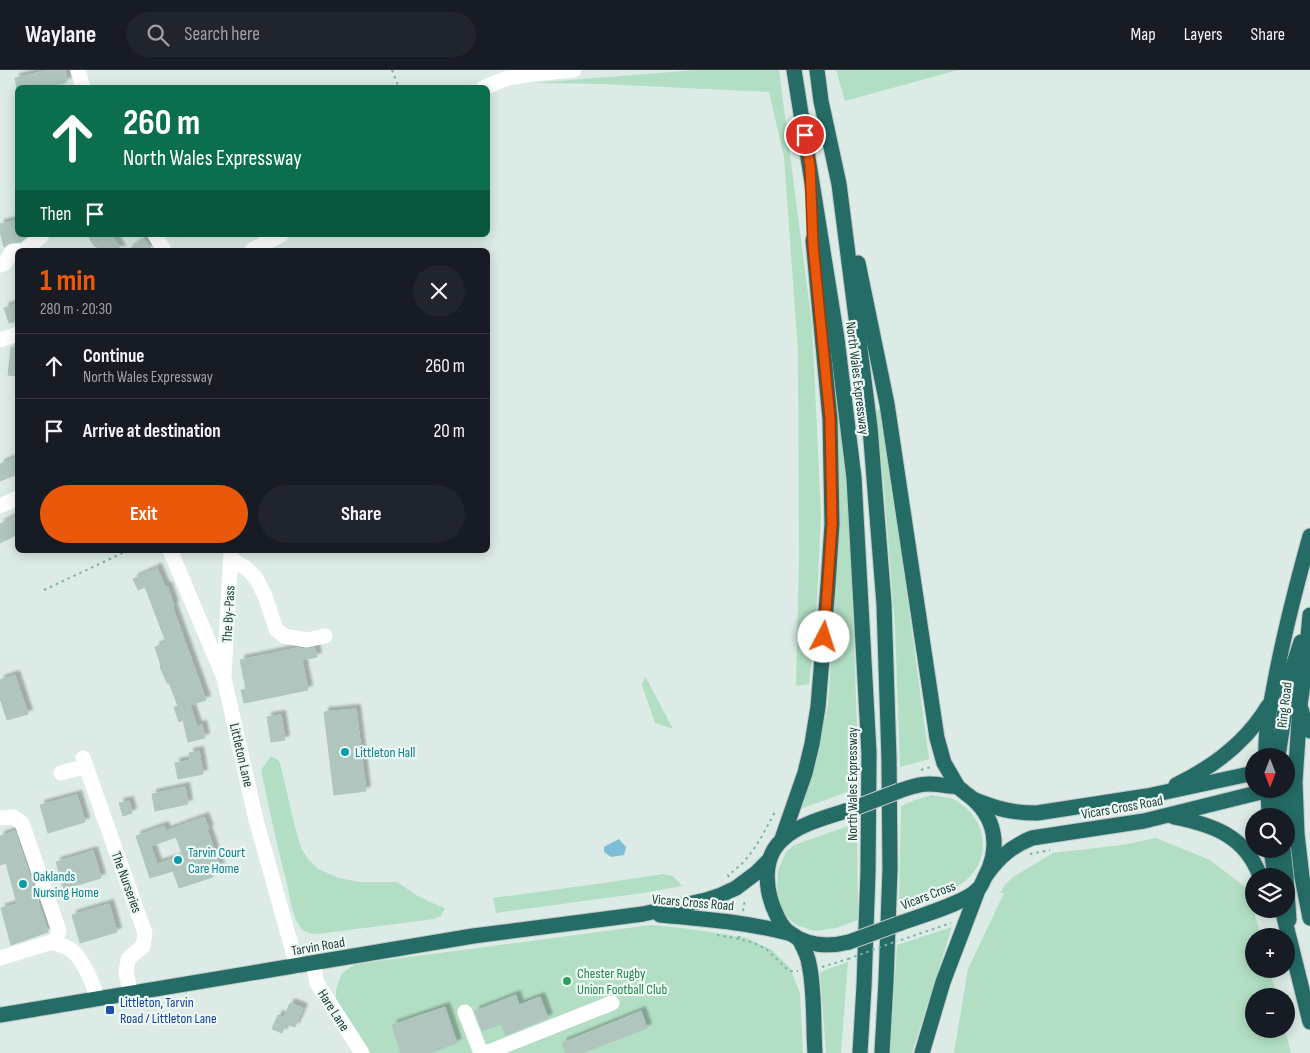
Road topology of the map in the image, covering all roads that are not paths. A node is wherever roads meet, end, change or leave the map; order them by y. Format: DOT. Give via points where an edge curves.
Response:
graph roads {
  1 [pos="78,70"];
  2 [pos="574,70"];
  3 [pos="794,70"];
  4 [pos="817,70"];
  5 [pos="82,85"];
  6 [pos="490,85"];
  7 [pos="810,166"];
  8 [pos="839,184"];
  9 [pos="40,237"];
  10 [pos="156,237"];
  11 [pos="276,237"];
  12 [pos="28,248"];
  13 [pos="163,248"];
  14 [pos="256,248"];
  15 [pos="15,252"];
  16 [pos="0,266"];
  17 [pos="15,335"];
  18 [pos="1,338"];
  19 [pos="15,499"];
  20 [pos="0,506"];
  21 [pos="1310,536"];
  22 [pos="171,553"];
  23 [pos="231,554"];
  24 [pos="1310,614"];
  25 [pos="325,636"];
  26 [pos="224,678"];
  27 [pos="1271,702"];
  28 [pos="1300,705"];
  29 [pos="1310,732"];
  30 [pos="1266,748"];
  31 [pos="1279,748"];
  32 [pos="1297,762"];
  33 [pos="61,773"];
  34 [pos="1245,775"];
  35 [pos="1310,778"];
  36 [pos="1295,782"];
  37 [pos="958,787"];
  38 [pos="1147,796"];
  39 [pos="1245,796"];
  40 [pos="1291,798"];
  41 [pos="975,800"];
  42 [pos="1169,816"];
  43 [pos="0,818"];
  44 [pos="782,839"];
  45 [pos="1310,848"];
  46 [pos="769,860"];
  47 [pos="1256,868"];
  48 [pos="987,874"];
  49 [pos="1302,877"];
  50 [pos="978,890"];
  51 [pos="643,914"];
  52 [pos="1310,918"];
  53 [pos="794,936"];
  54 [pos="52,942"];
  55 [pos="0,958"];
  56 [pos="313,963"];
  57 [pos="297,966"];
  58 [pos="1295,967"];
  59 [pos="131,994"];
  60 [pos="97,999"];
  61 [pos="612,1003"];
  62 [pos="465,1012"];
  63 [pos="0,1015"];
  64 [pos="1310,1022"];
  65 [pos="362,1053"];
  66 [pos="481,1053"];
  67 [pos="486,1053"];
  68 [pos="815,1053"];
  69 [pos="860,1053"];
  70 [pos="882,1053"];
  71 [pos="922,1053"];
  1 -- 5 [label="street"];
  2 -- 6 [label="street" via="508,78"];
  3 -- 7 [label="highway, North Wales Expressway"];
  4 -- 8 [label="highway, North Wales Expressway"];
  7 -- 44 [label="highway" via="813,245 830,418 832,524 812,744"];
  7 -- 69 [label="highway, North Wales Expressway" via="838,339 854,478 860,582 869,763 868,882"];
  8 -- 37 [label="highway" via="887,404 937,738 944,763"];
  8 -- 70 [label="highway, North Wales Expressway" via="870,427 884,604 890,869"];
  9 -- 12 [label="street"];
  10 -- 13 [label="street"];
  11 -- 14 [label="street"];
  15 -- 16 [label="street"];
  17 -- 18 [label="street"];
  19 -- 20 [label="street"];
  21 -- 27 [label="highway, Ring Road" via="1284,632"];
  22 -- 26 [label="street, Littleton Lane"];
  23 -- 25 [label="street" via="256,578 276,629 284,636 307,640"];
  23 -- 26 [label="street, The By-Pass"];
  24 -- 28 [label="highway, Ring Road"];
  24 -- 31 [label="highway" via="1292,672"];
  26 -- 57 [label="street, Littleton Lane" via="256,820"];
  27 -- 30 [label="highway, Ring Road"];
  27 -- 38 [label="highway" via="1254,726 1220,759 1189,779"];
  28 -- 29 [label="highway"];
  28 -- 32 [label="highway, Ring Road"];
  33 -- 59 [label="street, The Nurseries" via="84,762 145,933 143,946 128,959 126,973"];
  34 -- 38 [label="highway, Vicars Cross Road"];
  35 -- 36 [label="highway"];
  37 -- 41 [label="highway"];
  37 -- 44 [label="highway, bridge" via="921,784 807,825"];
  38 -- 41 [label="highway, Vicars Cross Road" via="1037,813 1001,810"];
  39 -- 42 [label="highway, Vicars Cross Road"];
  40 -- 49 [label="highway"];
  41 -- 48 [label="highway" via="987,816 994,838 993,860"];
  42 -- 47 [label="highway" via="1207,825 1230,836 1249,854"];
  42 -- 48 [label="highway, Vicars Cross Road" via="1032,838 1016,845"];
  43 -- 54 [label="street" via="13,817 24,827 58,928 59,934"];
  44 -- 46 [label="highway"];
  45 -- 49 [label="highway"];
  46 -- 51 [label="highway, Vicars Cross Road" via="736,888 721,895"];
  46 -- 53 [label="highway" via="770,901 781,923"];
  48 -- 50 [label="highway"];
  49 -- 52 [label="highway"];
  50 -- 53 [label="highway, Vicars Cross, bridge" via="958,902 849,942 811,943"];
  50 -- 71 [label="highway" via="943,982"];
  51 -- 53 [label="highway, Vicars Cross Road" via="724,920"];
  51 -- 56 [label="highway, Tarvin Road" via="473,936"];
  53 -- 68 [label="highway" via="805,950 809,963"];
  54 -- 55 [label="street"];
  54 -- 60 [label="street" via="71,950 85,966"];
  56 -- 57 [label="highway, Tarvin Road"];
  56 -- 65 [label="street, Hare Lane" via="317,983"];
  57 -- 59 [label="highway, Tarvin Road"];
  58 -- 64 [label="highway"];
  59 -- 60 [label="highway, Tarvin Road"];
  60 -- 63 [label="highway, Tarvin Road"];
  61 -- 67 [label="street"];
  62 -- 66 [label="street"];
}
